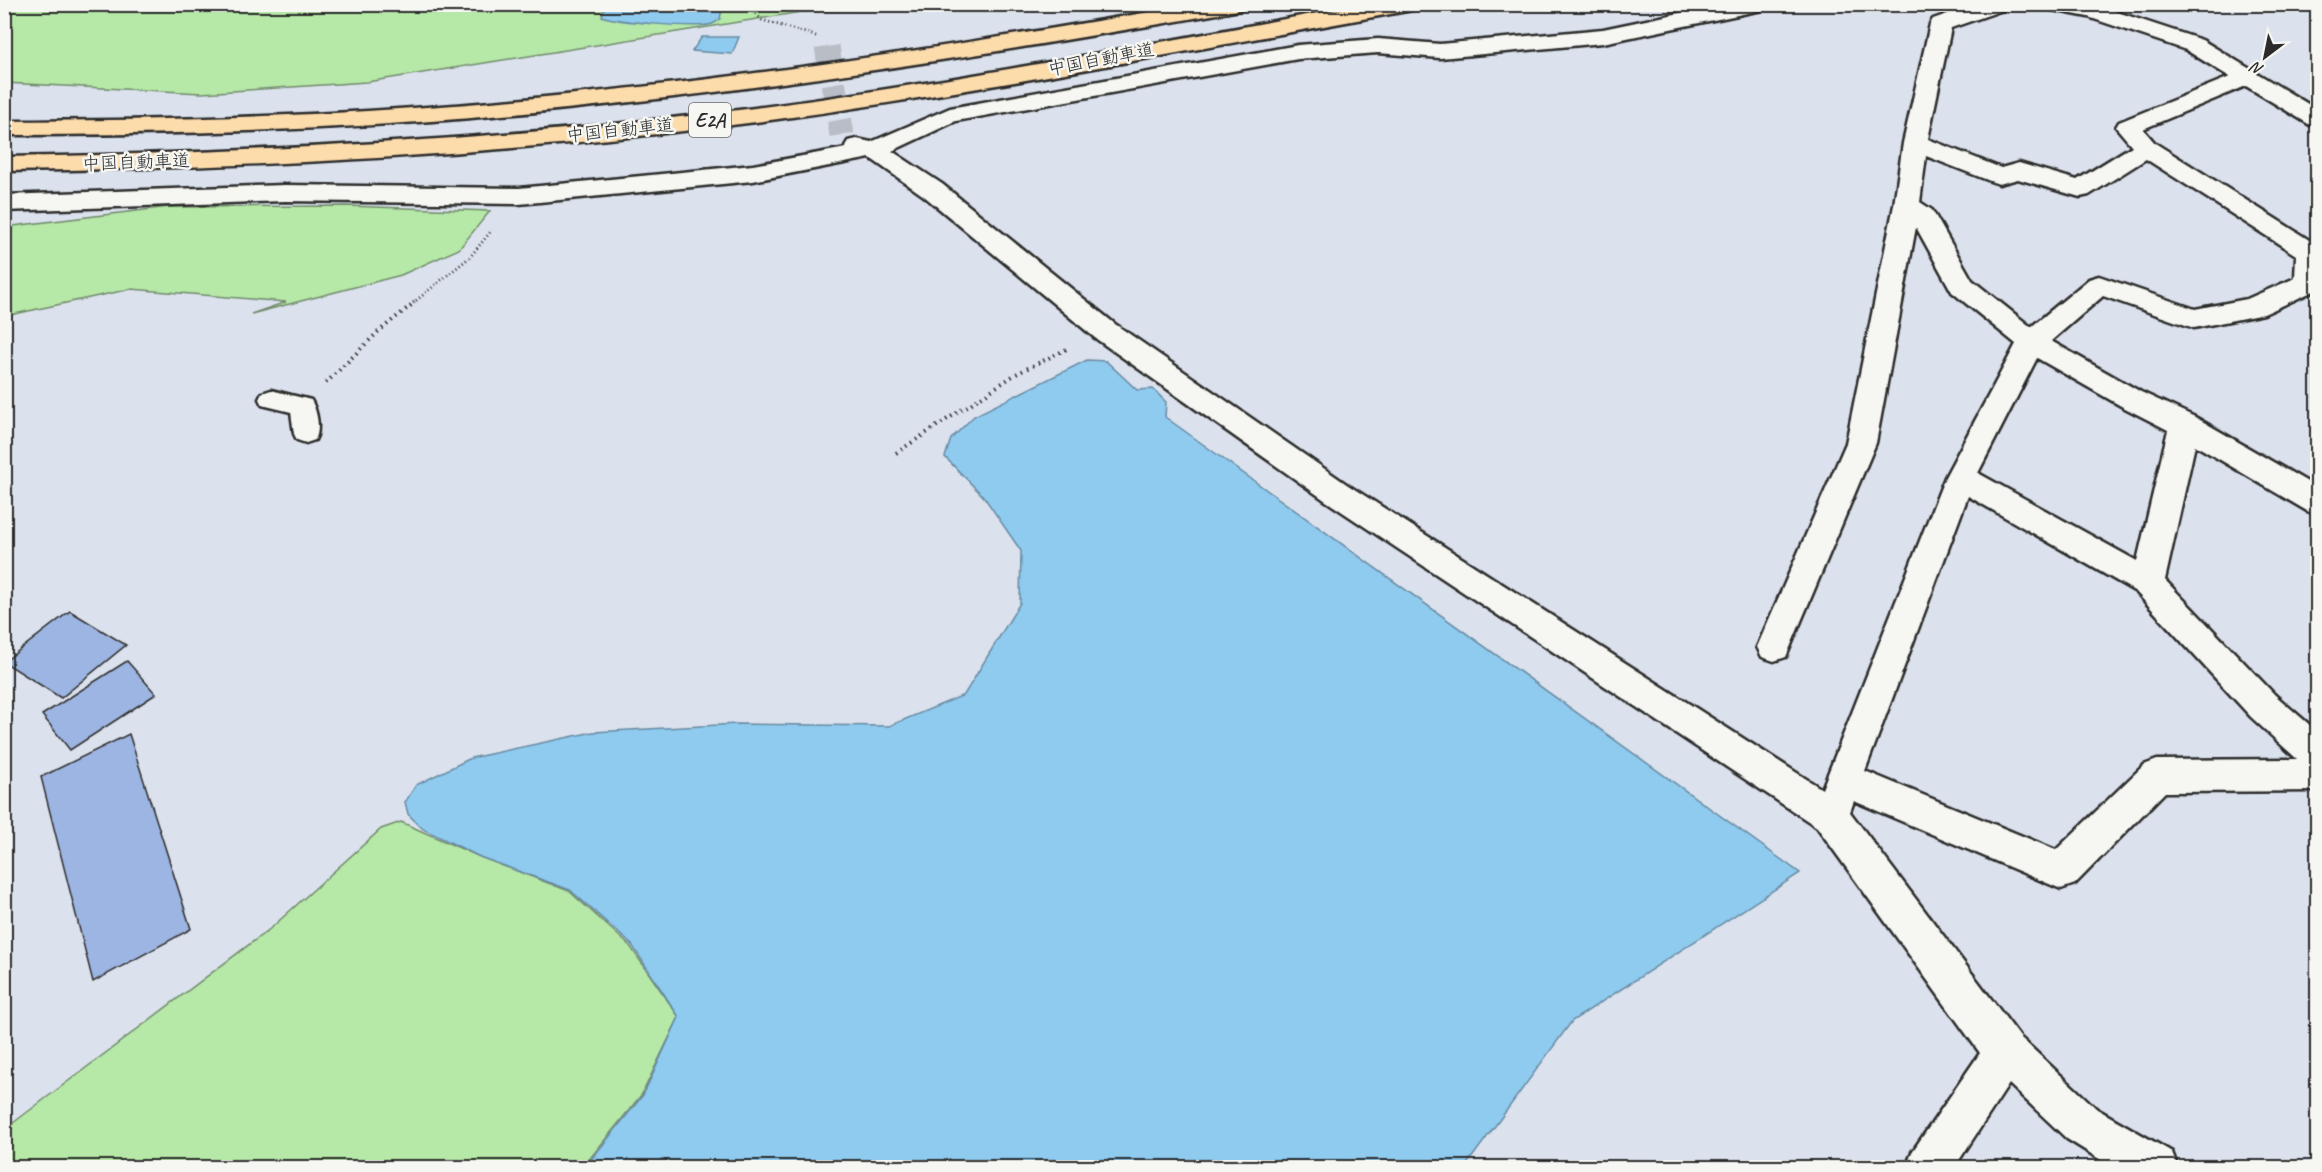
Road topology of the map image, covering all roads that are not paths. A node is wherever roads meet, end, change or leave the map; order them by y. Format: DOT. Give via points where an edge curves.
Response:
graph roads {
  1 [pos="1233,4"];
  2 [pos="1407,4"];
  3 [pos="1757,4"];
  4 [pos="1998,4"];
  5 [pos="2055,4"];
  6 [pos="2249,77"];
  7 [pos="2318,120"];
  8 [pos="4,128"];
  9 [pos="842,135"];
  10 [pos="1915,143"];
  11 [pos="2146,148"];
  12 [pos="874,150"];
  13 [pos="4,164"];
  14 [pos="4,203"];
  15 [pos="1907,205"];
  16 [pos="2313,252"];
  17 [pos="2031,342"];
  18 [pos="271,399"];
  19 [pos="2184,425"];
  20 [pos="306,434"];
  21 [pos="1960,477"];
  22 [pos="2318,502"];
  23 [pos="2148,583"];
  24 [pos="1774,647"];
  25 [pos="2318,755"];
  26 [pos="2318,775"];
  27 [pos="1836,797"];
  28 [pos="2005,1052"];
  29 [pos="1928,1167"];
  30 [pos="2157,1167"];
  1 -- 8 [label="highway, 中国自動車道 / E2A" via="1021,43 670,91 470,111 280,123"];
  2 -- 13 [label="highway, 中国自動車道 / E2A" via="1002,77 680,124 486,144 283,158"];
  3 -- 12 [label="street" via="1603,36 1440,51 1378,46 1298,52 950,115"];
  4 -- 10 [label="street" via="1941,24"];
  5 -- 6 [label="street" via="2092,10 2194,45"];
  6 -- 7 [label="street"];
  6 -- 11 [label="street" via="2128,127"];
  9 -- 12 [label="street" via="855,145"];
  10 -- 11 [label="street" via="1999,176 2019,171 2080,189"];
  10 -- 15 [label="street"];
  11 -- 16 [label="street"];
  12 -- 14 [label="street" via="753,173 519,196 285,193"];
  12 -- 27 [label="street" via="933,190 1105,331 1337,493"];
  15 -- 17 [label="street" via="1923,216 1962,286"];
  15 -- 24 [label="street" via="1861,443"];
  16 -- 17 [label="street" via="2308,284 2254,307 2194,319 2099,285"];
  17 -- 19 [label="street"];
  17 -- 21 [label="street"];
  18 -- 20 [label="lane" via="302,406"];
  19 -- 22 [label="street"];
  19 -- 23 [label="street"];
  21 -- 23 [label="street"];
  21 -- 27 [label="street"];
  23 -- 25 [label="street" via="2263,706"];
  26 -- 27 [label="street" via="2157,776 2061,871"];
  27 -- 28 [label="street"];
  28 -- 29 [label="street"];
  28 -- 30 [label="street" via="2082,1124"];
}
